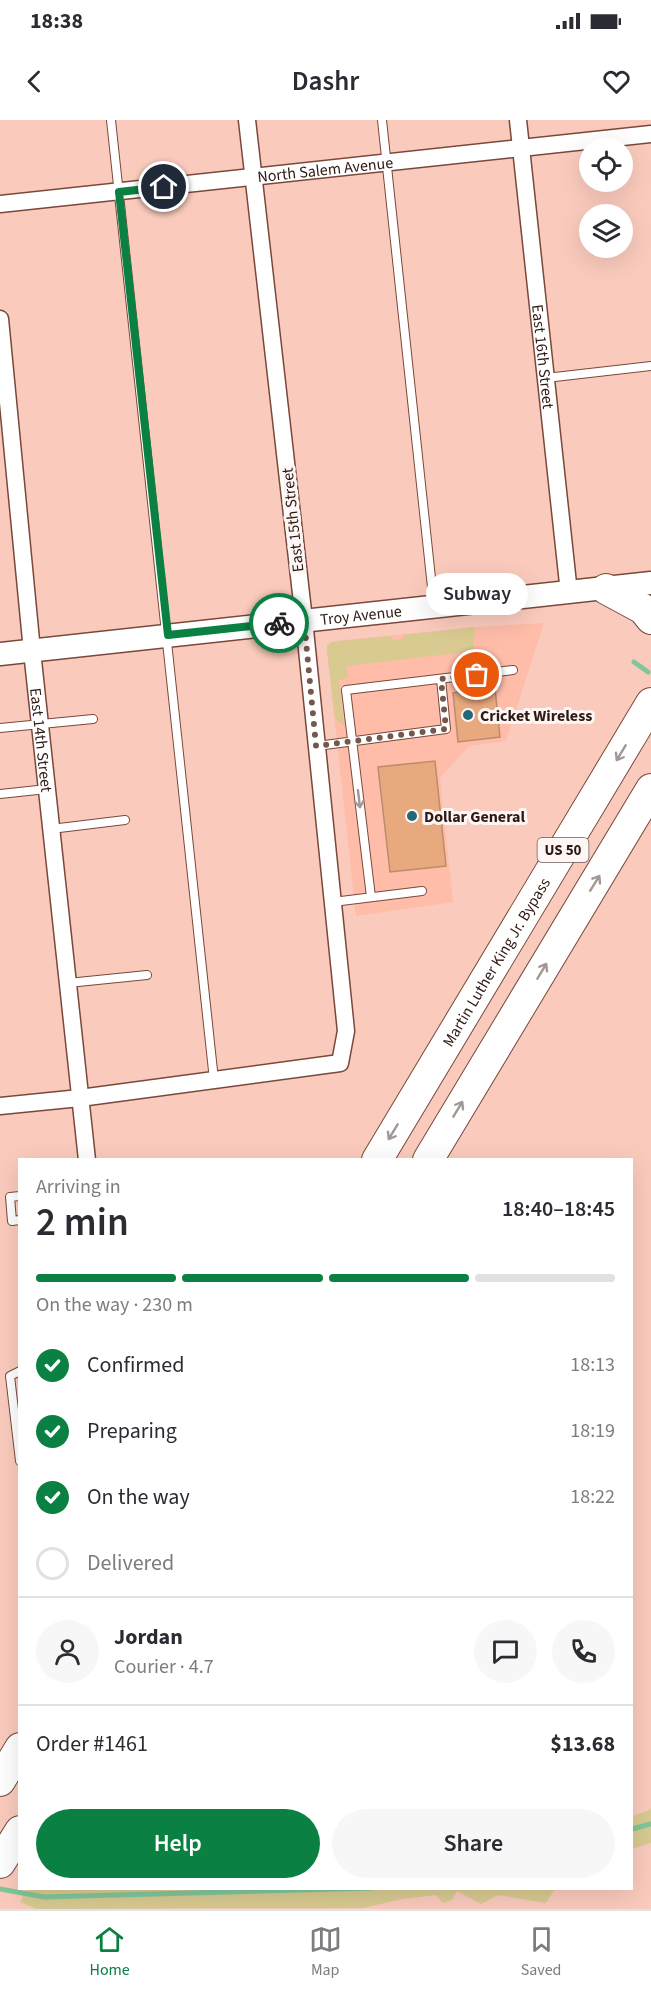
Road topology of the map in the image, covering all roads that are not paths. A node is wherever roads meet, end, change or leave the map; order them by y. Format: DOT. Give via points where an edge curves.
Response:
graph roads {
  1 [pos="111,120"];
  2 [pos="247,120"];
  3 [pos="382,120"];
  4 [pos="518,120"];
  5 [pos="651,134"];
  6 [pos="522,149"];
  7 [pos="388,163"];
  8 [pos="254,177"];
  9 [pos="119,192"];
  10 [pos="0,204"];
  11 [pos="0,319"];
  12 [pos="651,366"];
  13 [pos="546,378"];
  14 [pos="651,583"];
  15 [pos="606,589"];
  16 [pos="569,593"];
  17 [pos="434,608"];
  18 [pos="651,619"];
  19 [pos="304,620"];
  20 [pos="168,635"];
  21 [pos="32,651"];
  22 [pos="0,654"];
  23 [pos="513,670"];
  24 [pos="441,679"];
  25 [pos="651,703"];
  26 [pos="93,719"];
  27 [pos="40,724"];
  28 [pos="0,728"];
  29 [pos="352,741"];
  30 [pos="316,746"];
  31 [pos="47,789"];
  32 [pos="651,789"];
  33 [pos="0,794"];
  34 [pos="125,820"];
  35 [pos="51,828"];
  36 [pos="422,891"];
  37 [pos="371,897"];
  38 [pos="333,902"];
  39 [pos="147,975"];
  40 [pos="68,983"];
  41 [pos="214,1080"];
  42 [pos="80,1098"];
  43 [pos="0,1106"];
  44 [pos="87,1158"];
  45 [pos="378,1158"];
  46 [pos="429,1158"];
  47 [pos="18,1196"];
  48 [pos="18,1220"];
  49 [pos="18,1372"];
  50 [pos="18,1444"];
  51 [pos="18,1751"];
  52 [pos="0,1781"];
  53 [pos="18,1834"];
  54 [pos="0,1863"];
  1 -- 9 [label="lane"];
  2 -- 8 [label="street, East 15th Street"];
  3 -- 7 [label="lane"];
  4 -- 6 [label="street, East 16th Street"];
  5 -- 6 [label="street, North Salem Avenue"];
  6 -- 7 [label="street, North Salem Avenue"];
  6 -- 13 [label="street, East 16th Street"];
  7 -- 8 [label="street, North Salem Avenue"];
  7 -- 17 [label="lane"];
  8 -- 9 [label="street, North Salem Avenue"];
  8 -- 19 [label="street, East 15th Street"];
  9 -- 10 [label="street, North Salem Avenue"];
  9 -- 20 [label="lane"];
  11 -- 21 [label="street, East 14th Street"];
  12 -- 13 [label="lane"];
  13 -- 16 [label="street, East 16th Street"];
  14 -- 15 [label="street, Troy Avenue"];
  15 -- 16 [label="street, Troy Avenue"];
  15 -- 18 [label="highway" via="642,609"];
  16 -- 17 [label="street, Troy Avenue"];
  17 -- 19 [label="street, Troy Avenue"];
  19 -- 20 [label="street, Troy Avenue"];
  19 -- 30 [label="street, East 15th Street"];
  20 -- 21 [label="street, Troy Avenue"];
  20 -- 41 [label="lane"];
  21 -- 22 [label="street, Troy Avenue"];
  21 -- 27 [label="street, East 14th Street"];
  23 -- 24 [label="lane"];
  24 -- 29 [label="lane" via="446,729"];
  24 -- 29 [label="lane" via="346,690"];
  25 -- 45 [label="highway, Martin Luther King Jr. Bypass / US 50, one-way"];
  26 -- 27 [label="lane"];
  27 -- 28 [label="lane"];
  27 -- 31 [label="street, East 14th Street"];
  29 -- 30 [label="lane"];
  29 -- 37 [label="lane, one-way"];
  30 -- 38 [label="street, East 15th Street"];
  31 -- 33 [label="lane"];
  31 -- 35 [label="street, East 14th Street"];
  46 -- 32 [label="highway, US 50, one-way"];
  34 -- 35 [label="lane"];
  35 -- 40 [label="street, East 14th Street"];
  36 -- 37 [label="lane"];
  37 -- 38 [label="lane"];
  38 -- 41 [label="street, East 15th Street" via="346,1030 340,1063"];
  39 -- 40 [label="lane"];
  40 -- 42 [label="street, East 14th Street"];
  41 -- 42 [label="street"];
  42 -- 43 [label="street"];
  42 -- 44 [label="street, East 14th Street"];
  47 -- 48 [label="lane" via="10,1197 12,1221"];
  49 -- 50 [label="lane" via="10,1376"];
  51 -- 52 [label="highway"];
  53 -- 54 [label="highway"];
}
